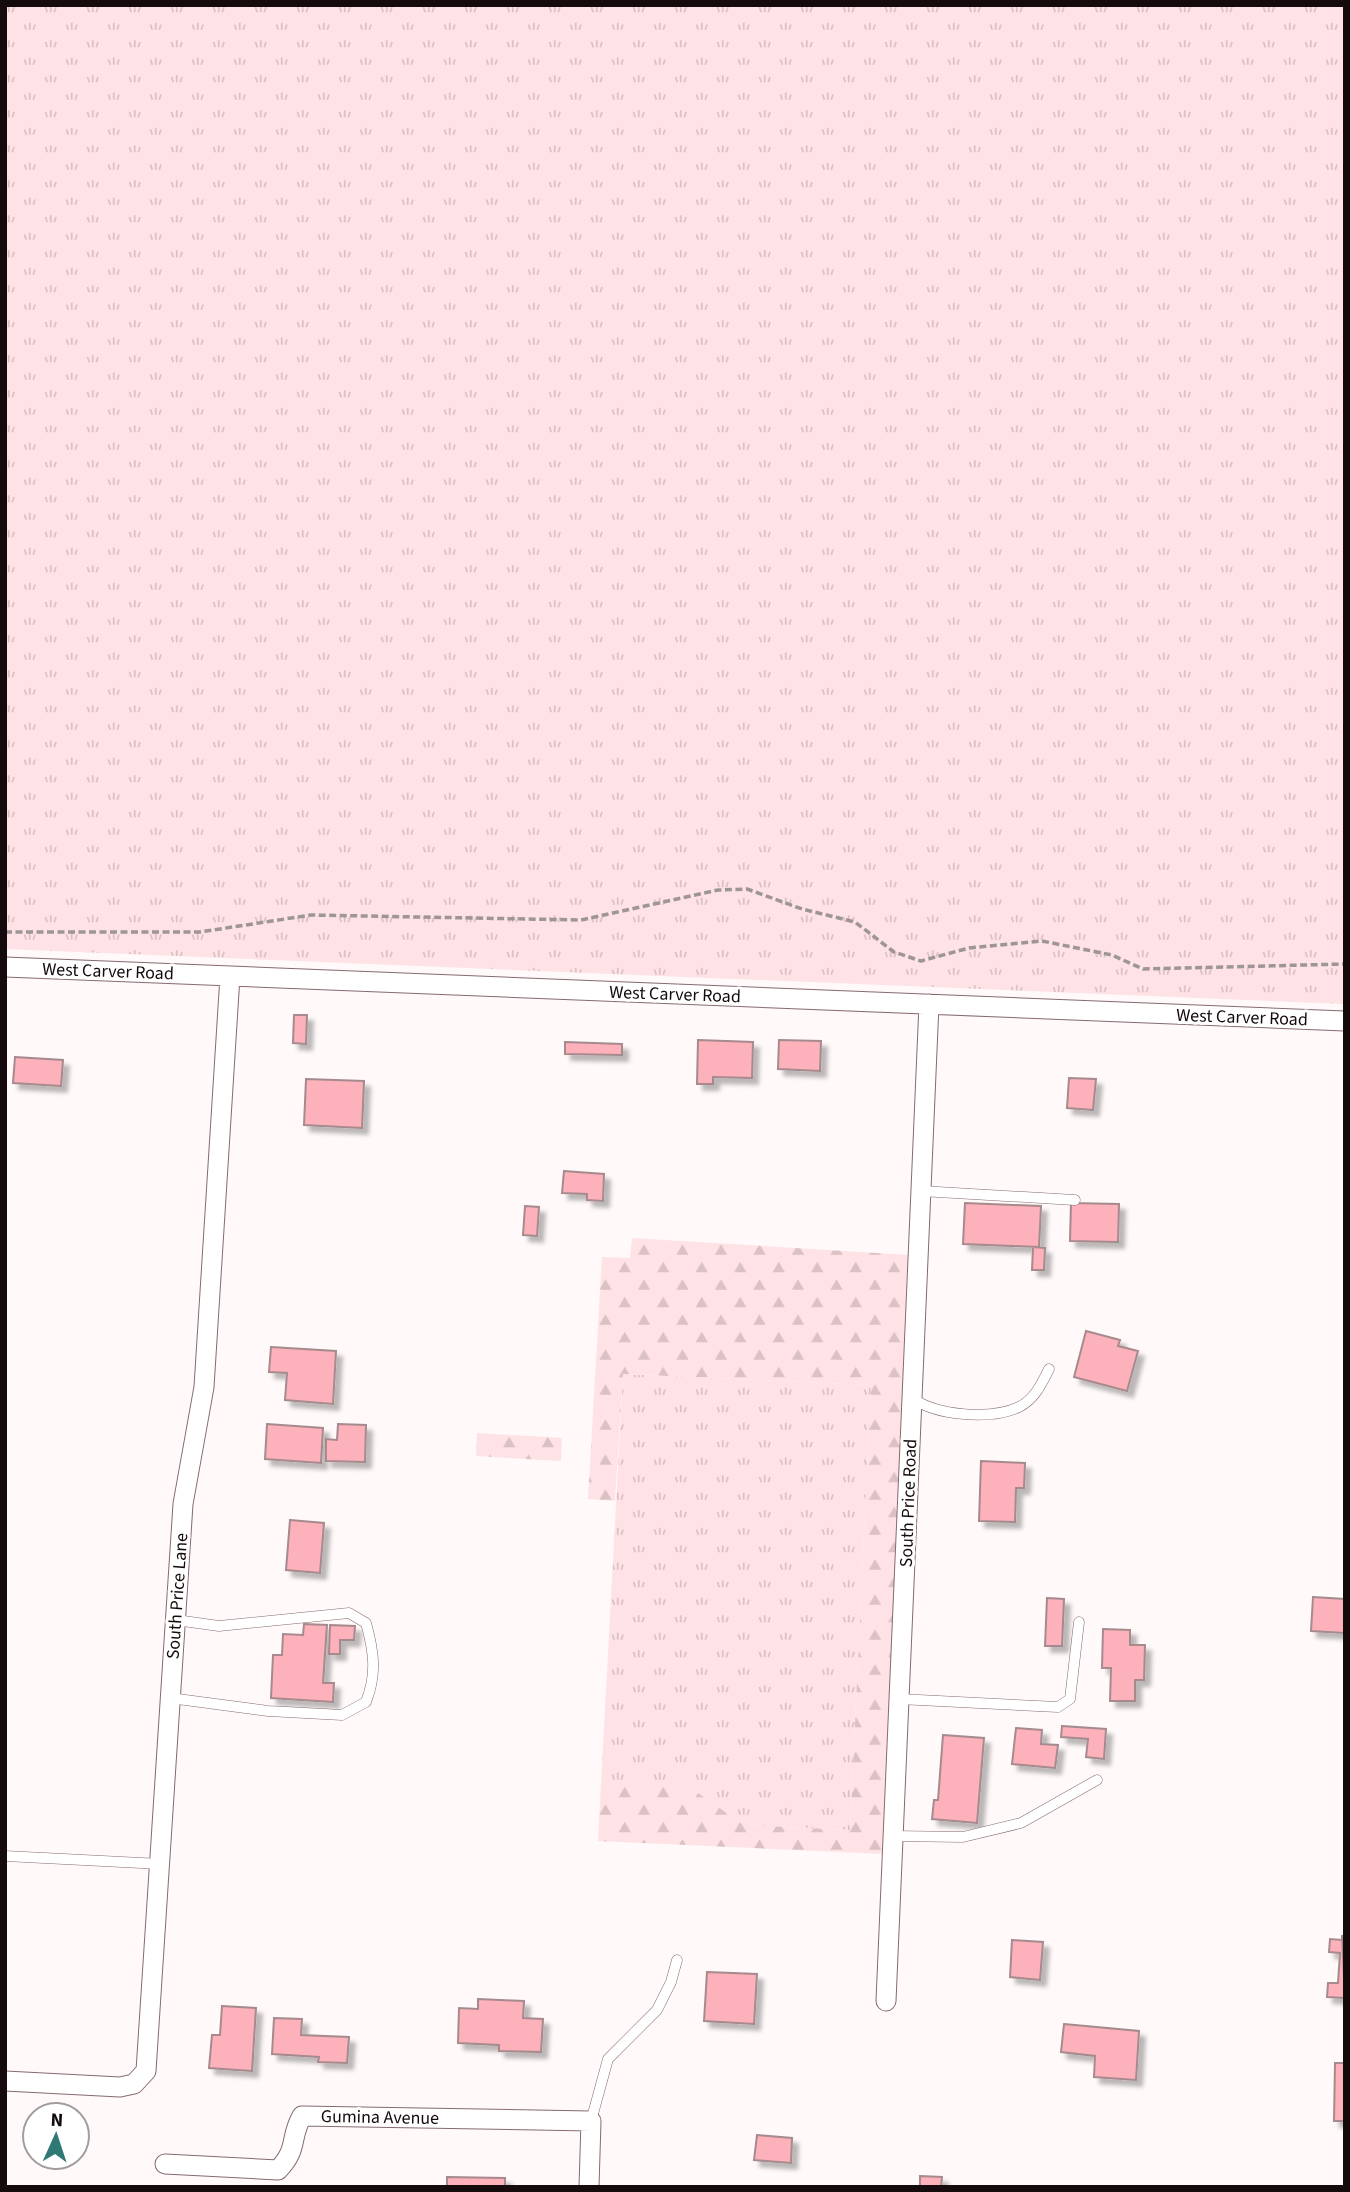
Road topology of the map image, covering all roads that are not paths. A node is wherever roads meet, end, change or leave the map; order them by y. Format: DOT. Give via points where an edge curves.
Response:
graph roads {
  1 [pos="5,967"];
  2 [pos="229,991"];
  3 [pos="929,1004"];
  4 [pos="1345,1021"];
  5 [pos="921,1191"];
  6 [pos="1075,1199"];
  7 [pos="1049,1369"];
  8 [pos="912,1398"];
  9 [pos="176,1620"];
  10 [pos="1079,1622"];
  11 [pos="169,1698"];
  12 [pos="899,1699"];
  13 [pos="1097,1780"];
  14 [pos="893,1836"];
  15 [pos="5,1856"];
  16 [pos="161,1864"];
  17 [pos="677,1959"];
  18 [pos="886,2001"];
  19 [pos="5,2081"];
  20 [pos="591,2121"];
  21 [pos="165,2164"];
  22 [pos="589,2187"];
  1 -- 2 [label="street, West Carver Road"];
  2 -- 3 [label="street, West Carver Road"];
  2 -- 9 [label="street, South Price Lane" via="204,1387 185,1480"];
  3 -- 4 [label="street, West Carver Road"];
  3 -- 5 [label="street, South Price Road"];
  5 -- 6 [label="lane"];
  5 -- 8 [label="street, South Price Road"];
  7 -- 8 [label="lane" via="1037,1392 1019,1407 993,1413 942,1410"];
  8 -- 12 [label="street, South Price Road"];
  9 -- 11 [label="street, South Price Lane"];
  9 -- 11 [label="lane" via="219,1626 349,1613 366,1623 374,1653 374,1683 366,1702 342,1715"];
  10 -- 12 [label="lane" via="1070,1699 1058,1707"];
  11 -- 16 [label="street, South Price Lane"];
  12 -- 14 [label="street, South Price Road"];
  13 -- 14 [label="lane" via="1021,1823 963,1836"];
  14 -- 18 [label="street, South Price Road"];
  15 -- 16 [label="lane"];
  16 -- 19 [label="street, South Price Lane" via="146,2071 134,2084 120,2087"];
  17 -- 20 [label="lane" via="657,2010 608,2059"];
  20 -- 21 [label="street, Gumina Avenue" via="302,2116 293,2155 278,2170"];
  20 -- 22 [label="street"];
}
